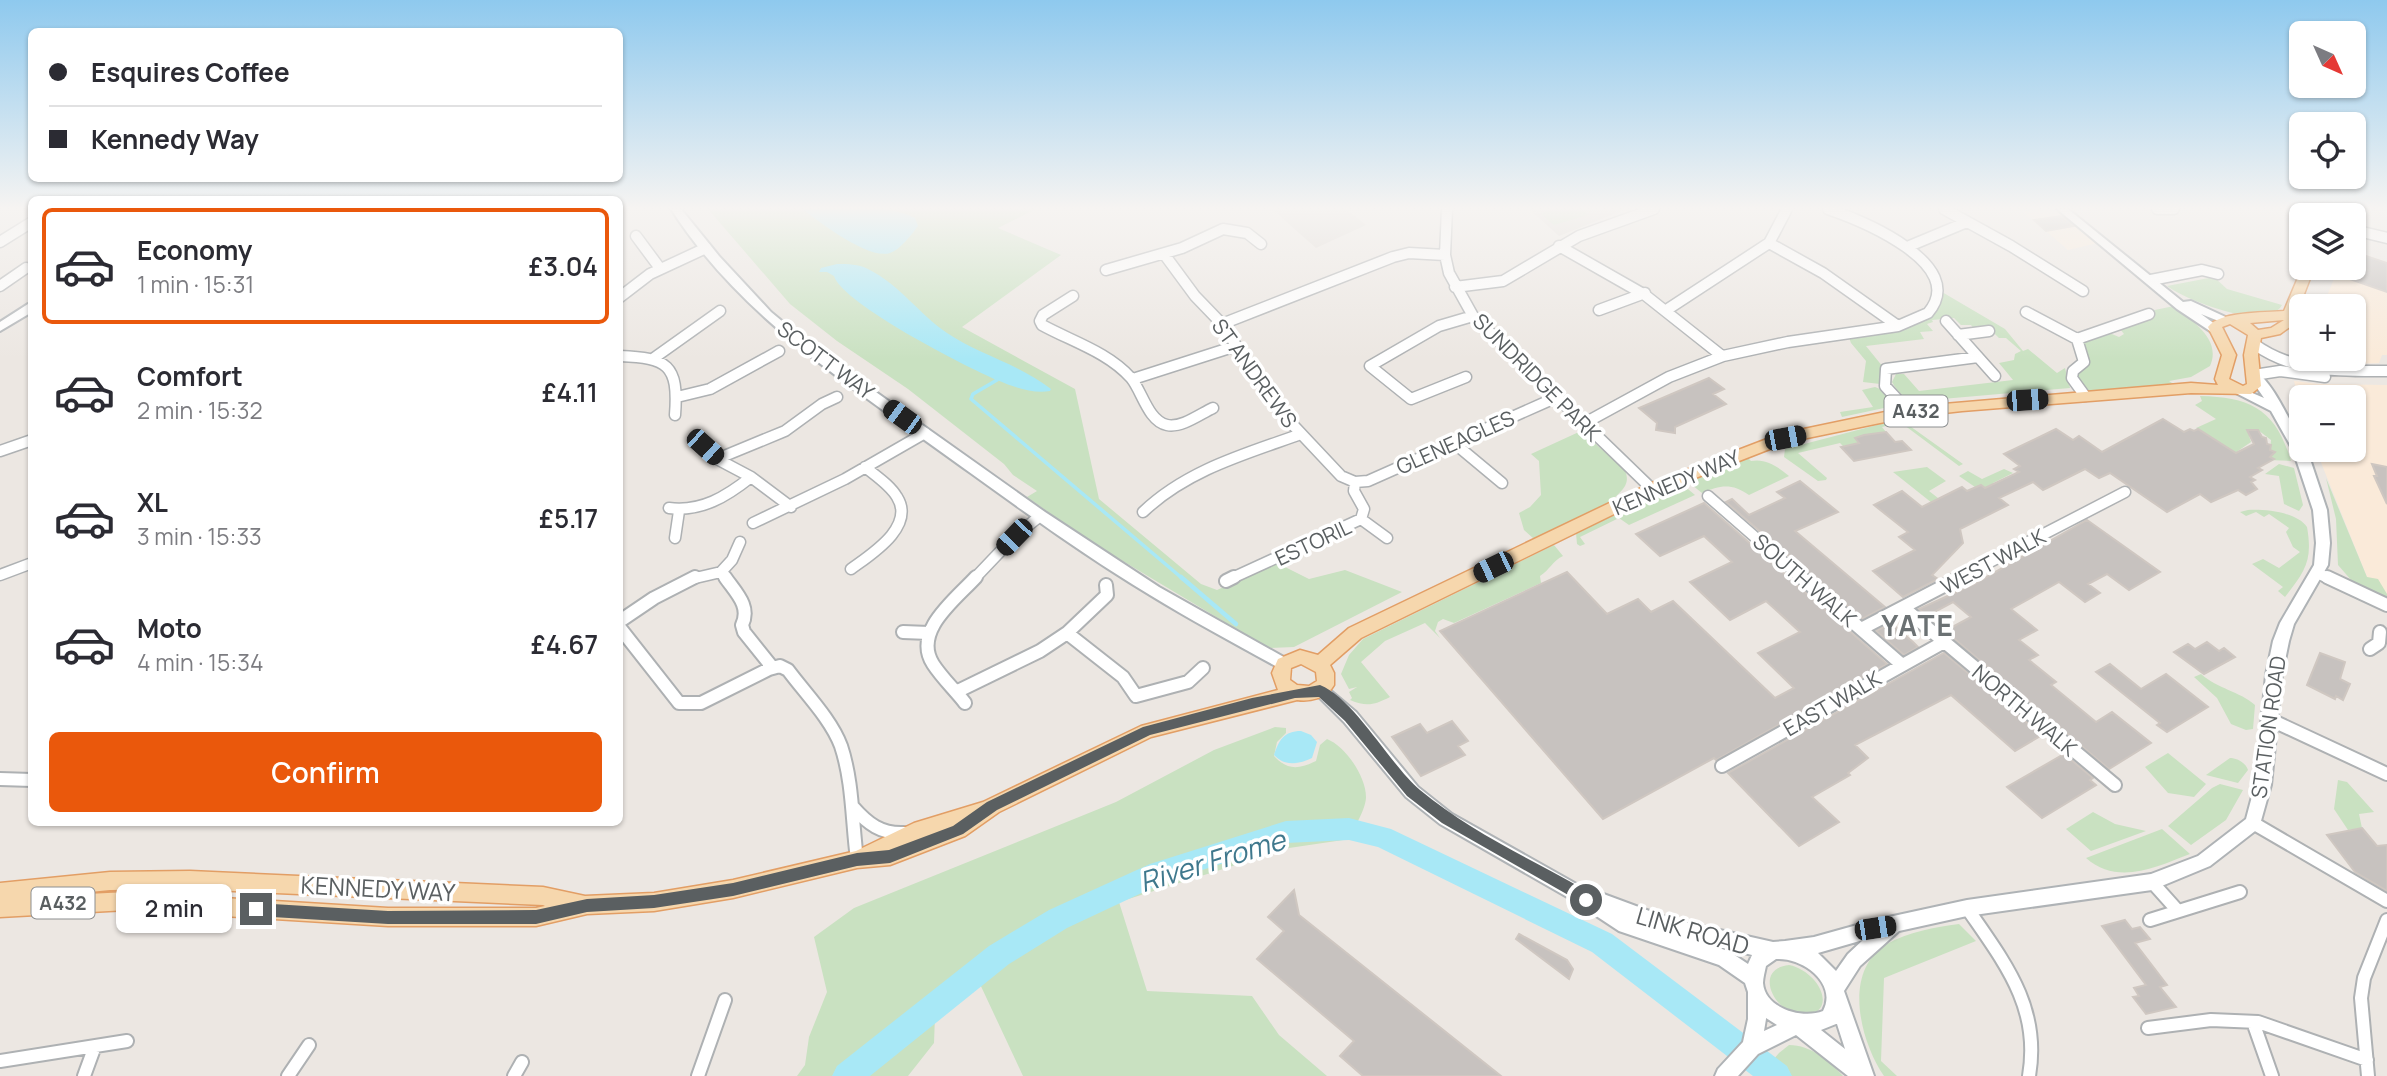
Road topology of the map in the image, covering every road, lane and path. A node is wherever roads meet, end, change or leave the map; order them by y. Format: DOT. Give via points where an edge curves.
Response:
graph roads {
  1 [pos="652,259"];
  2 [pos="678,259"];
  3 [pos="716,259"];
  4 [pos="1145,259"];
  5 [pos="1168,259"];
  6 [pos="1387,259"];
  7 [pos="1446,259"];
  8 [pos="1538,259"];
  9 [pos="1587,259"];
  10 [pos="1745,259"];
  11 [pos="1802,259"];
  12 [pos="1920,259"];
  13 [pos="2029,259"];
  14 [pos="2125,259"];
  15 [pos="659,267"];
  16 [pos="26,268"];
  17 [pos="1107,270"];
  18 [pos="2218,274"];
  19 [pos="2151,280"];
  20 [pos="1,285"];
  21 [pos="1455,287"];
  22 [pos="2082,291"];
  23 [pos="1645,293"];
  24 [pos="623,294"];
  25 [pos="1073,296"];
  26 [pos="28,309"];
  27 [pos="1599,310"];
  28 [pos="1668,310"];
  29 [pos="720,311"];
  30 [pos="2026,312"];
  31 [pos="2149,314"];
  32 [pos="2289,315"];
  33 [pos="1473,316"];
  34 [pos="1945,321"];
  35 [pos="2289,323"];
  36 [pos="1222,324"];
  37 [pos="1,326"];
  38 [pos="1898,326"];
  39 [pos="2224,326"];
  40 [pos="1989,331"];
  41 [pos="1958,335"];
  42 [pos="2077,339"];
  43 [pos="2254,339"];
  44 [pos="1236,346"];
  45 [pos="779,351"];
  46 [pos="623,356"];
  47 [pos="1722,356"];
  48 [pos="1978,357"];
  49 [pos="654,358"];
  50 [pos="2387,371"];
  51 [pos="2223,374"];
  52 [pos="2254,375"];
  53 [pos="1995,376"];
  54 [pos="1466,377"];
  55 [pos="2387,378"];
  56 [pos="1133,379"];
  57 [pos="2191,388"];
  58 [pos="2236,390"];
  59 [pos="2085,396"];
  60 [pos="677,397"];
  61 [pos="837,397"];
  62 [pos="1555,398"];
  63 [pos="1213,408"];
  64 [pos="2274,408"];
  65 [pos="1909,412"];
  66 [pos="674,415"];
  67 [pos="1583,424"];
  68 [pos="925,433"];
  69 [pos="1301,435"];
  70 [pos="28,441"];
  71 [pos="1454,443"];
  72 [pos="705,447"];
  73 [pos="0,451"];
  74 [pos="718,459"];
  75 [pos="865,467"];
  76 [pos="751,477"];
  77 [pos="1355,482"];
  78 [pos="1502,483"];
  79 [pos="1652,489"];
  80 [pos="2125,492"];
  81 [pos="1708,496"];
  82 [pos="790,506"];
  83 [pos="1143,512"];
  84 [pos="1040,516"];
  85 [pos="1361,519"];
  86 [pos="753,523"];
  87 [pos="675,538"];
  88 [pos="1387,538"];
  89 [pos="740,542"];
  90 [pos="28,564"];
  91 [pos="850,568"];
  92 [pos="721,572"];
  93 [pos="2317,573"];
  94 [pos="0,575"];
  95 [pos="1227,581"];
  96 [pos="1106,585"];
  97 [pos="2387,605"];
  98 [pos="1904,608"];
  99 [pos="623,619"];
  100 [pos="1861,629"];
  101 [pos="623,632"];
  102 [pos="903,632"];
  103 [pos="929,633"];
  104 [pos="1067,633"];
  105 [pos="1944,642"];
  106 [pos="1321,664"];
  107 [pos="1901,664"];
  108 [pos="772,667"];
  109 [pos="1203,668"];
  110 [pos="1282,670"];
  111 [pos="1320,690"];
  112 [pos="956,692"];
  113 [pos="1295,693"];
  114 [pos="965,703"];
  115 [pos="1252,703"];
  116 [pos="2271,720"];
  117 [pos="1722,766"];
  118 [pos="2387,774"];
  119 [pos="0,779"];
  120 [pos="28,780"];
  121 [pos="2115,785"];
  122 [pos="992,806"];
  123 [pos="853,807"];
  124 [pos="2253,823"];
  125 [pos="914,832"];
  126 [pos="857,859"];
  127 [pos="2152,882"];
  128 [pos="1575,892"];
  129 [pos="2240,892"];
  130 [pos="2,895"];
  131 [pos="2387,901"];
  132 [pos="587,905"];
  133 [pos="1966,908"];
  134 [pos="2178,911"];
  135 [pos="2150,919"];
  136 [pos="2387,920"];
  137 [pos="1894,925"];
  138 [pos="1779,951"];
  139 [pos="1755,985"];
  140 [pos="1835,990"];
  141 [pos="725,1000"];
  142 [pos="2253,1021"];
  143 [pos="1798,1025"];
  144 [pos="2148,1028"];
  145 [pos="127,1041"];
  146 [pos="309,1045"];
  147 [pos="95,1046"];
  148 [pos="1751,1046"];
  149 [pos="2367,1060"];
  150 [pos="0,1061"];
  151 [pos="522,1062"];
  152 [pos="1728,1072"];
  153 [pos="83,1076"];
  154 [pos="288,1076"];
  155 [pos="514,1076"];
  156 [pos="698,1076"];
  157 [pos="1864,1076"];
  158 [pos="2029,1076"];
  159 [pos="2272,1076"];
  160 [pos="2368,1076"];
  1 -- 15 [label="street"];
  2 -- 15 [label="street"];
  3 -- 68 [label="main road, SCOTT WAY" via="767,315"];
  4 -- 17 [label="street"];
  5 -- 36 [label="street, ST ANDREWS"];
  6 -- 36 [label="street"];
  7 -- 21 [label="street, SUNDRIDGE PARK"];
  8 -- 21 [label="street" via="1503,281"];
  9 -- 23 [label="street"];
  10 -- 28 [label="street"];
  11 -- 38 [label="street"];
  12 -- 38 [label="street" via="1932,271 1936,302 1925,316"];
  13 -- 22 [label="street"];
  14 -- 19 [label="main road"];
  15 -- 24 [label="street"];
  16 -- 20 [label="street"];
  18 -- 19 [label="street" via="2202,270"];
  19 -- 39 [label="main road" via="2198,319"];
  21 -- 33 [label="street, SUNDRIDGE PARK"];
  23 -- 27 [label="street"];
  23 -- 28 [label="street"];
  25 -- 56 [label="street" via="1043,315 1042,325 1109,358"];
  26 -- 37 [label="main road"];
  28 -- 47 [label="street"];
  29 -- 49 [label="street"];
  30 -- 42 [label="street"];
  31 -- 42 [label="street" via="2114,330"];
  32 -- 39 [label="main road"];
  33 -- 54 [label="street" via="1439,327 1370,366 1411,399"];
  33 -- 62 [label="street, SUNDRIDGE PARK"];
  34 -- 41 [label="street"];
  35 -- 43 [label="main road"];
  36 -- 44 [label="street, ST ANDREWS"];
  38 -- 47 [label="street"];
  39 -- 43 [label="main road" via="2236,340"];
  39 -- 51 [label="main road" via="2229,355"];
  40 -- 41 [label="street"];
  41 -- 48 [label="street"];
  42 -- 59 [label="street" via="2084,362 2072,379"];
  43 -- 50 [label="street" via="2272,358 2304,367"];
  43 -- 52 [label="main road" via="2250,355"];
  44 -- 56 [label="street"];
  44 -- 69 [label="street, ST ANDREWS"];
  45 -- 60 [label="street" via="768,362 710,389"];
  46 -- 49 [label="street"];
  47 -- 67 [label="street"];
  48 -- 53 [label="street"];
  48 -- 65 [label="street" via="1886,369 1885,386"];
  49 -- 60 [label="street" via="670,370"];
  51 -- 57 [label="main road, KENNEDY WAY / A432"];
  51 -- 58 [label="main road" via="2224,384"];
  52 -- 55 [label="street" via="2285,372"];
  52 -- 58 [label="main road" via="2251,389"];
  52 -- 64 [label="main road, STATION ROAD"];
  56 -- 63 [label="street" via="1165,425"];
  57 -- 58 [label="main road, KENNEDY WAY / A432"];
  57 -- 59 [label="main road, KENNEDY WAY / A432"];
  58 -- 64 [label="main road"];
  59 -- 65 [label="main road, KENNEDY WAY / A432"];
  60 -- 66 [label="street"];
  61 -- 74 [label="street" via="812,408 784,431"];
  62 -- 67 [label="street, SUNDRIDGE PARK"];
  62 -- 71 [label="street, GLENEAGLES"];
  64 -- 93 [label="main road, STATION ROAD" via="2300,450 2320,510 2323,543"];
  65 -- 79 [label="main road, KENNEDY WAY / A432" via="1785,438"];
  67 -- 79 [label="street, SUNDRIDGE PARK"];
  68 -- 75 [label="street"];
  68 -- 84 [label="main road, SCOTT WAY"];
  69 -- 77 [label="street, ST ANDREWS" via="1341,476"];
  69 -- 83 [label="street" via="1176,486"];
  70 -- 73 [label="street"];
  71 -- 77 [label="street, GLENEAGLES"];
  71 -- 78 [label="street"];
  72 -- 74 [label="street"];
  74 -- 76 [label="street"];
  75 -- 82 [label="street"];
  75 -- 91 [label="street" via="900,502 902,515 895,532"];
  76 -- 82 [label="street"];
  76 -- 87 [label="street" via="719,500 674,509"];
  77 -- 85 [label="street, ESTORIL" via="1354,491 1364,509"];
  79 -- 106 [label="main road, KENNEDY WAY / A432" via="1355,633"];
  80 -- 98 [label="street, WEST WALK"];
  81 -- 100 [label="street, SOUTH WALK"];
  82 -- 86 [label="street"];
  84 -- 103 [label="street" via="1014,537 934,622"];
  84 -- 110 [label="main road, SCOTT WAY"];
  85 -- 88 [label="street"];
  85 -- 95 [label="street, ESTORIL"];
  89 -- 92 [label="street"];
  90 -- 94 [label="street"];
  92 -- 99 [label="street" via="707,572"];
  92 -- 108 [label="street" via="746,608 744,632"];
  93 -- 97 [label="street"];
  93 -- 116 [label="main road, STATION ROAD" via="2281,641"];
  96 -- 104 [label="street" via="1107,595"];
  98 -- 100 [label="street, WEST WALK"];
  98 -- 105 [label="street, NORTH WALK"];
  100 -- 107 [label="street, SOUTH WALK"];
  101 -- 108 [label="street" via="688,707"];
  102 -- 103 [label="street"];
  103 -- 112 [label="street" via="932,663"];
  104 -- 109 [label="street" via="1123,677 1136,696 1188,682"];
  104 -- 112 [label="street"];
  105 -- 107 [label="street, EAST WALK"];
  105 -- 121 [label="street, NORTH WALK"];
  106 -- 110 [label="main road" via="1300,657"];
  106 -- 111 [label="main road" via="1327,678"];
  107 -- 117 [label="street, EAST WALK"];
  108 -- 123 [label="street" via="789,670 835,734"];
  110 -- 113 [label="main road" via="1287,689"];
  110 -- 115 [label="main road, KENNEDY WAY / A432"];
  111 -- 113 [label="main road, A432"];
  111 -- 128 [label="main road, LINK ROAD" via="1350,717 1420,798 1447,819"];
  112 -- 114 [label="street"];
  113 -- 115 [label="main road, KENNEDY WAY / A432"];
  115 -- 122 [label="main road, KENNEDY WAY / A432" via="1147,731"];
  116 -- 118 [label="street" via="2316,739 2354,763"];
  116 -- 124 [label="main road, STATION ROAD"];
  119 -- 120 [label="street"];
  122 -- 125 [label="main road, KENNEDY WAY / A432"];
  122 -- 126 [label="main road, KENNEDY WAY / A432" via="958,830 890,856"];
  123 -- 125 [label="street" via="881,832"];
  123 -- 126 [label="street"];
  124 -- 127 [label="main road, STATION ROAD" via="2203,861"];
  124 -- 131 [label="street"];
  125 -- 126 [label="main road, KENNEDY WAY / A432"];
  126 -- 132 [label="main road, KENNEDY WAY / A432" via="733,889 654,902"];
  127 -- 133 [label="main road, STATION ROAD"];
  127 -- 134 [label="street"];
  128 -- 138 [label="main road, LINK ROAD" via="1671,927"];
  128 -- 139 [label="main road, LINK ROAD" via="1625,925 1712,953 1735,965"];
  129 -- 134 [label="street"];
  130 -- 132 [label="main road, KENNEDY WAY / A432" via="388,917 536,917"];
  130 -- 132 [label="main road, KENNEDY WAY / A432" via="110,881 190,880 543,896"];
  133 -- 137 [label="main road, STATION ROAD"];
  133 -- 158 [label="street" via="2026,1005 2033,1046"];
  134 -- 135 [label="street"];
  136 -- 149 [label="street" via="2361,998"];
  137 -- 138 [label="main road, STATION ROAD"];
  137 -- 140 [label="main road, STATION ROAD" via="1854,960"];
  138 -- 139 [label="main road" via="1758,961"];
  138 -- 140 [label="main road" via="1811,959 1823,968"];
  139 -- 143 [label="main road" via="1774,1014"];
  139 -- 148 [label="main road" via="1757,1020"];
  140 -- 143 [label="main road" via="1836,1004 1824,1022"];
  140 -- 157 [label="main road"];
  141 -- 156 [label="street"];
  142 -- 144 [label="street" via="2209,1019"];
  142 -- 149 [label="street"];
  142 -- 159 [label="street"];
  143 -- 148 [label="main road"];
  143 -- 157 [label="main road"];
  145 -- 147 [label="street"];
  146 -- 154 [label="street"];
  147 -- 150 [label="street"];
  147 -- 153 [label="street"];
  148 -- 152 [label="main road"];
  149 -- 160 [label="street"];
  151 -- 155 [label="street"];
}
